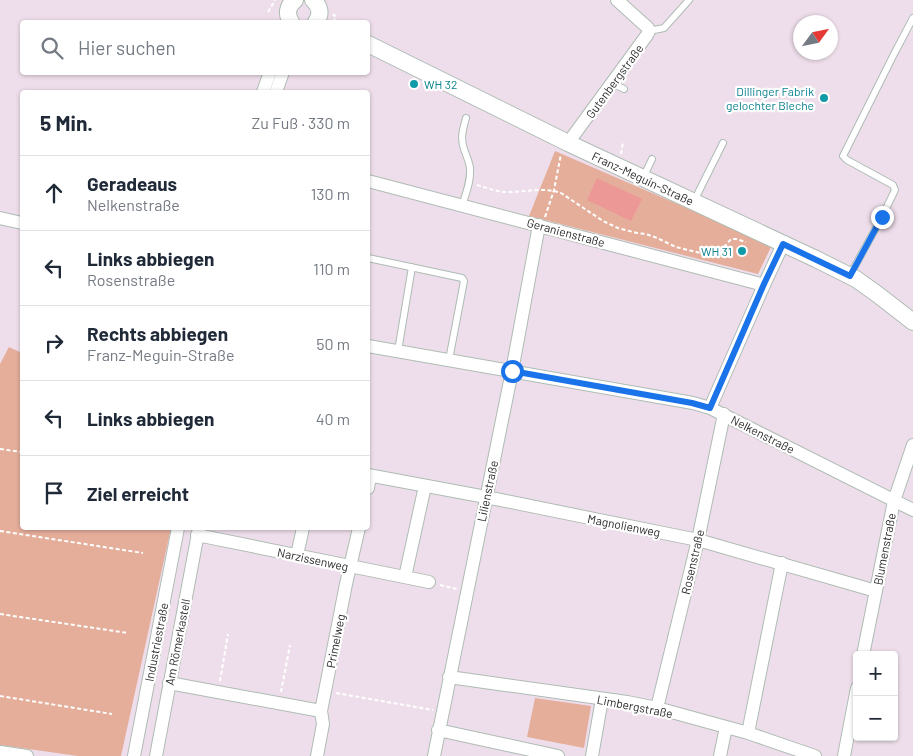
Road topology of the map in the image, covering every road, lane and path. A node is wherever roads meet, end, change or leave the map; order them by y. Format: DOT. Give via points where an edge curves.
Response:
graph roads {
  1 [pos="313,0"];
  2 [pos="617,0"];
  3 [pos="689,0"];
  4 [pos="913,18"];
  5 [pos="320,20"];
  6 [pos="649,31"];
  7 [pos="370,45"];
  8 [pos="269,75"];
  9 [pos="282,75"];
  10 [pos="612,83"];
  11 [pos="624,89"];
  12 [pos="264,90"];
  13 [pos="277,90"];
  14 [pos="466,118"];
  15 [pos="566,142"];
  16 [pos="723,143"];
  17 [pos="652,159"];
  18 [pos="642,178"];
  19 [pos="370,182"];
  20 [pos="469,182"];
  21 [pos="554,190"];
  22 [pos="693,202"];
  23 [pos="462,206"];
  24 [pos="0,218"];
  25 [pos="20,223"];
  26 [pos="540,226"];
  27 [pos="753,244"];
  28 [pos="783,244"];
  29 [pos="370,258"];
  30 [pos="412,267"];
  31 [pos="850,276"];
  32 [pos="764,284"];
  33 [pos="913,322"];
  34 [pos="370,346"];
  35 [pos="398,351"];
  36 [pos="449,360"];
  37 [pos="512,371"];
  38 [pos="710,408"];
  39 [pos="724,414"];
  40 [pos="913,445"];
  41 [pos="0,449"];
  42 [pos="20,452"];
  43 [pos="370,475"];
  44 [pos="425,486"];
  45 [pos="486,497"];
  46 [pos="894,501"];
  47 [pos="913,510"];
  48 [pos="178,530"];
  49 [pos="303,530"];
  50 [pos="359,530"];
  51 [pos="0,531"];
  52 [pos="198,531"];
  53 [pos="698,540"];
  54 [pos="142,553"];
  55 [pos="297,555"];
  56 [pos="782,563"];
  57 [pos="351,566"];
  58 [pos="405,578"];
  59 [pos="429,582"];
  60 [pos="876,591"];
  61 [pos="466,592"];
  62 [pos="0,614"];
  63 [pos="128,633"];
  64 [pos="228,634"];
  65 [pos="290,645"];
  66 [pos="864,651"];
  67 [pos="450,677"];
  68 [pos="169,683"];
  69 [pos="325,691"];
  70 [pos="218,692"];
  71 [pos="0,696"];
  72 [pos="855,696"];
  73 [pos="602,699"];
  74 [pos="279,704"];
  75 [pos="657,708"];
  76 [pos="321,711"];
  77 [pos="442,712"];
  78 [pos="112,714"];
  79 [pos="726,727"];
  80 [pos="438,730"];
  81 [pos="748,733"];
  82 [pos="0,752"];
  83 [pos="27,756"];
  84 [pos="134,756"];
  85 [pos="156,756"];
  86 [pos="317,756"];
  87 [pos="434,756"];
  88 [pos="558,756"];
  89 [pos="592,756"];
  90 [pos="720,756"];
  91 [pos="815,756"];
  92 [pos="844,756"];
  1 -- 5 [label="street" via="318,5"];
  2 -- 6 [label="street, Gutenbergstraße"];
  3 -- 6 [label="lane" via="664,28"];
  4 -- 31 [label="lane" via="843,156 893,185 895,190"];
  6 -- 10 [label="street, Gutenbergstraße"];
  7 -- 15 [label="street, Franz-Meguin-Straße"];
  8 -- 12 [label="street"];
  9 -- 13 [label="street"];
  10 -- 11 [label="lane"];
  10 -- 15 [label="street, Gutenbergstraße"];
  14 -- 20 [label="lane" via="462,136 470,167"];
  15 -- 18 [label="street, Franz-Meguin-Straße"];
  15 -- 21 [label="path"];
  16 -- 22 [label="lane"];
  17 -- 18 [label="lane"];
  18 -- 22 [label="street, Franz-Meguin-Straße"];
  19 -- 23 [label="street, Geranienstraße"];
  20 -- 21 [label="path" via="496,191"];
  20 -- 23 [label="lane"];
  21 -- 26 [label="path"];
  21 -- 27 [label="path" via="603,221 676,247 716,256 731,239"];
  22 -- 28 [label="street, Franz-Meguin-Straße"];
  23 -- 26 [label="street, Geranienstraße"];
  24 -- 25 [label="street"];
  26 -- 32 [label="street, Geranienstraße"];
  26 -- 37 [label="street, Lilienstraße"];
  28 -- 31 [label="street, Franz-Meguin-Straße"];
  28 -- 32 [label="street"];
  29 -- 30 [label="lane"];
  30 -- 35 [label="lane"];
  30 -- 36 [label="lane" via="464,281"];
  31 -- 33 [label="street, Franz-Meguin-Straße"];
  32 -- 38 [label="street"];
  34 -- 35 [label="street, Nelkenstraße"];
  35 -- 36 [label="street, Nelkenstraße"];
  36 -- 37 [label="street, Nelkenstraße"];
  37 -- 38 [label="street, Nelkenstraße"];
  37 -- 45 [label="street, Lilienstraße"];
  38 -- 39 [label="street, Nelkenstraße"];
  39 -- 46 [label="street, Nelkenstraße"];
  39 -- 53 [label="street, Rosenstraße"];
  40 -- 46 [label="street, Blumenstraße"];
  41 -- 42 [label="path"];
  43 -- 44 [label="street, Magnolienweg"];
  44 -- 45 [label="street, Magnolienweg"];
  44 -- 58 [label="street"];
  45 -- 53 [label="street, Magnolienweg"];
  45 -- 61 [label="street, Lilienstraße"];
  46 -- 47 [label="street, Nelkenstraße"];
  46 -- 60 [label="street, Blumenstraße"];
  48 -- 84 [label="street, Industriestraße"];
  49 -- 55 [label="street"];
  50 -- 57 [label="street, Primelweg"];
  51 -- 54 [label="path"];
  52 -- 55 [label="street, Narzissenweg"];
  52 -- 68 [label="street, Am Römerkastell"];
  53 -- 56 [label="street, Magnolienweg"];
  53 -- 75 [label="street, Rosenstraße"];
  55 -- 57 [label="street, Narzissenweg"];
  56 -- 60 [label="street, Magnolienweg"];
  56 -- 81 [label="street"];
  57 -- 58 [label="street, Narzissenweg"];
  57 -- 69 [label="street, Primelweg"];
  58 -- 59 [label="street, Narzissenweg"];
  59 -- 61 [label="path"];
  60 -- 66 [label="street, Blumenstraße"];
  61 -- 67 [label="street, Lilienstraße"];
  62 -- 63 [label="path"];
  64 -- 70 [label="path"];
  65 -- 74 [label="path"];
  67 -- 73 [label="street, Limbergstraße"];
  67 -- 77 [label="street, Lilienstraße"];
  68 -- 70 [label="street"];
  68 -- 85 [label="street, Am Römerkastell"];
  69 -- 76 [label="street, Primelweg"];
  69 -- 77 [label="path"];
  70 -- 74 [label="street"];
  71 -- 78 [label="path"];
  72 -- 92 [label="street"];
  73 -- 75 [label="street, Limbergstraße"];
  73 -- 89 [label="street"];
  74 -- 76 [label="street"];
  75 -- 79 [label="street, Limbergstraße"];
  76 -- 86 [label="street, Primelweg" via="323,724"];
  77 -- 80 [label="street, Lilienstraße"];
  79 -- 81 [label="street, Limbergstraße"];
  79 -- 90 [label="street"];
  80 -- 87 [label="street, Lilienstraße"];
  80 -- 88 [label="street"];
  81 -- 91 [label="street, Limbergstraße"];
  82 -- 83 [label="street"];
}
